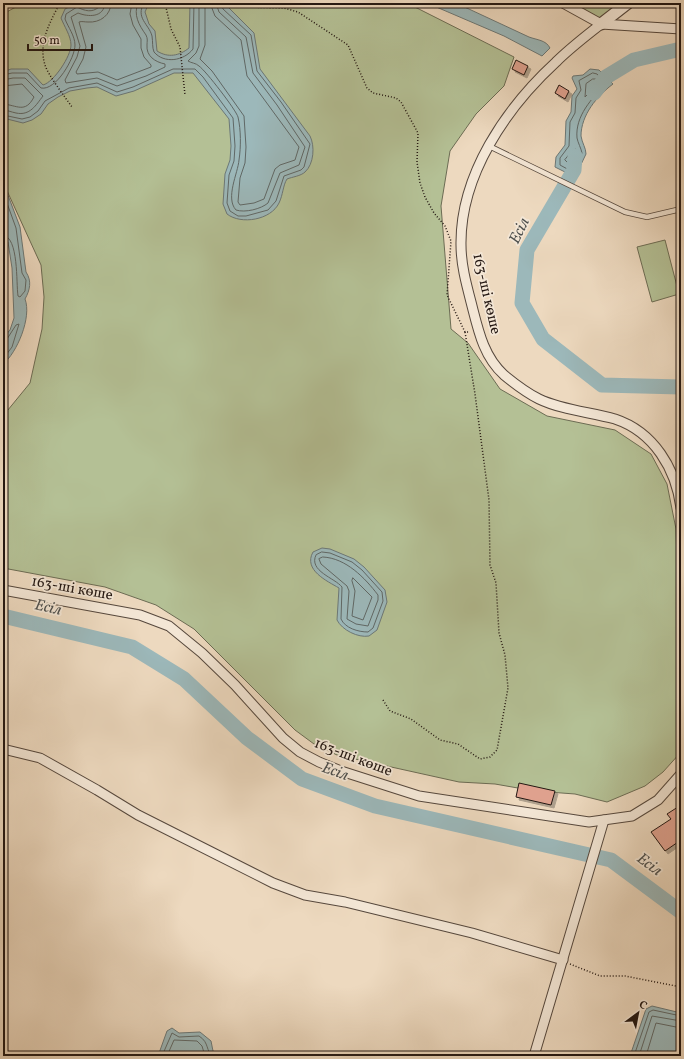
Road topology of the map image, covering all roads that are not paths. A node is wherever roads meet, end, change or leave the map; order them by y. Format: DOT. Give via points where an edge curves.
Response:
graph roads {
  1 [pos="563,3"];
  2 [pos="628,3"];
  3 [pos="600,24"];
  4 [pos="681,29"];
  5 [pos="489,146"];
  6 [pos="681,209"];
  7 [pos="681,508"];
  8 [pos="3,590"];
  9 [pos="3,749"];
  10 [pos="681,774"];
  11 [pos="604,820"];
  12 [pos="563,960"];
  13 [pos="534,1056"];
  1 -- 3 [label="street"];
  2 -- 3 [label="street"];
  3 -- 4 [label="street"];
  3 -- 5 [label="street, 163-ші көше" via="530,88"];
  5 -- 6 [label="lane" via="625,212 647,217"];
  5 -- 7 [label="street, 163-ші көше" via="471,184 465,204 461,245 464,273 480,338 490,358 503,374 540,400 615,420 646,436 659,449 668,464 676,484"];
  8 -- 11 [label="street, 163-ші көше" via="140,615 169,626 235,685 282,738 300,752 341,771 419,796 557,818 589,822"];
  9 -- 12 [label="street" via="40,758 138,815 273,883 305,895 345,902 472,933"];
  10 -- 11 [label="street, 163-ші көше" via="658,800 632,816"];
  11 -- 12 [label="street"];
  12 -- 13 [label="street"];
}
